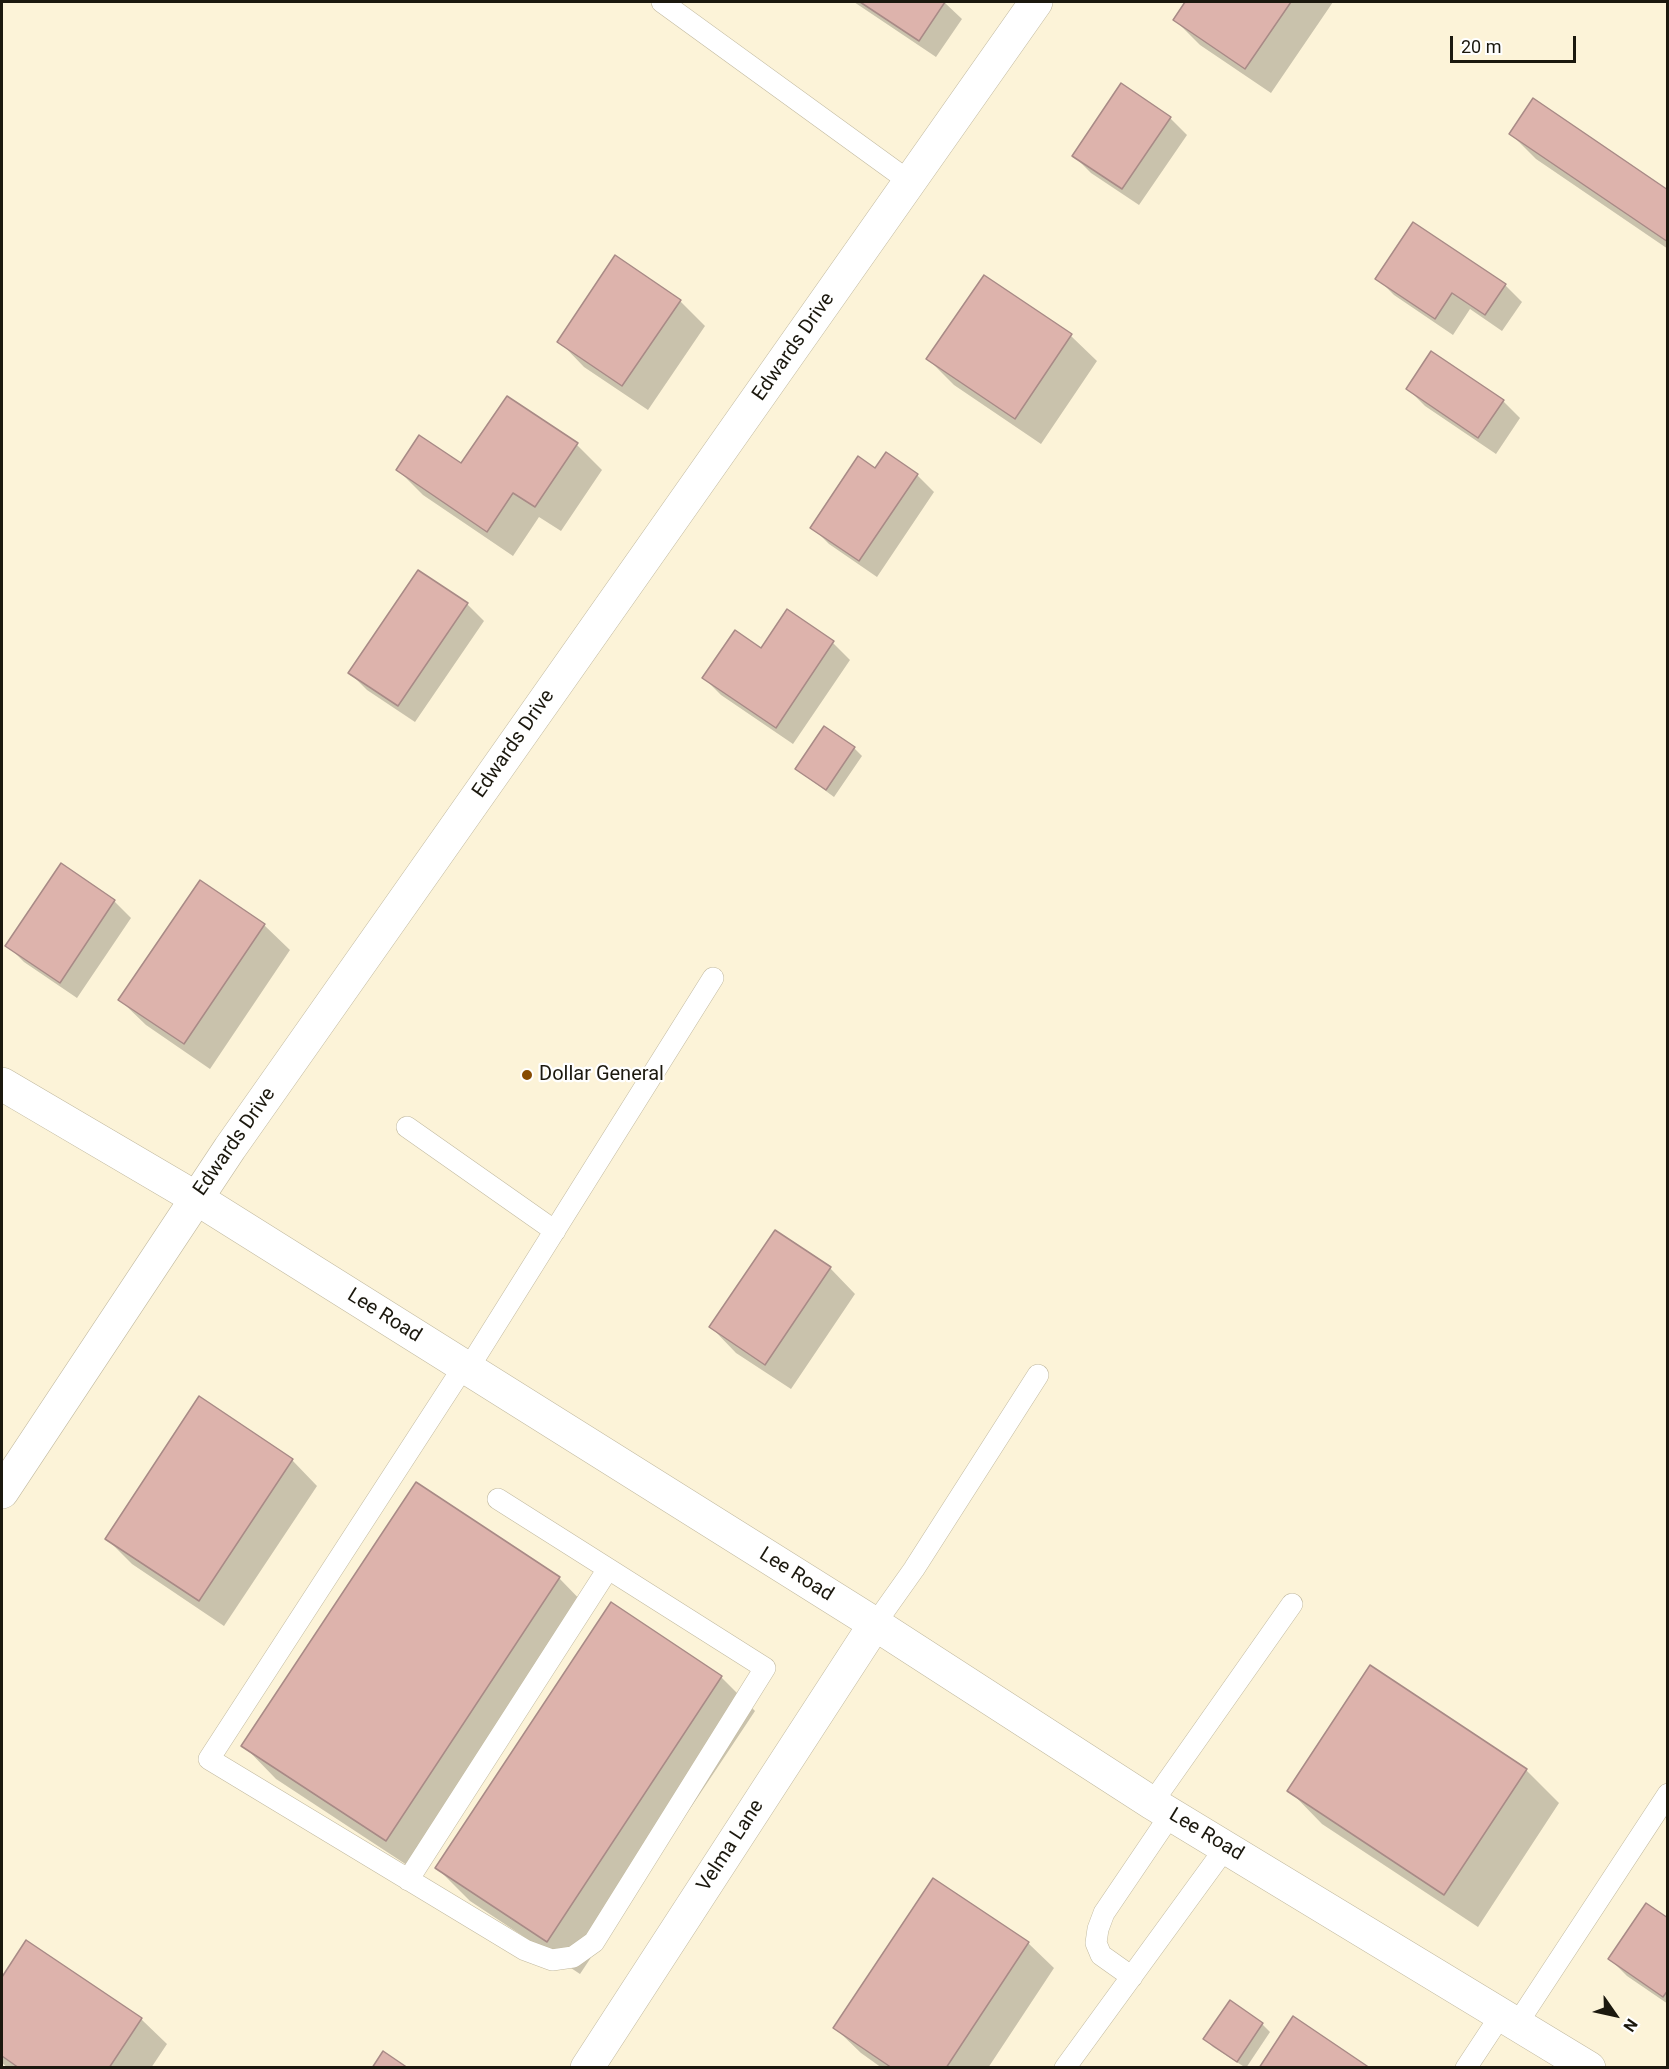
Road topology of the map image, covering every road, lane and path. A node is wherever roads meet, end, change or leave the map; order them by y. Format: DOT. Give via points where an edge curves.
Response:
graph roads {
  1 [pos="662,2"];
  2 [pos="1036,2"];
  3 [pos="910,182"];
  4 [pos="713,978"];
  5 [pos="2,1084"];
  6 [pos="407,1127"];
  7 [pos="196,1198"];
  8 [pos="555,1231"];
  9 [pos="466,1368"];
  10 [pos="1038,1375"];
  11 [pos="2,1492"];
  12 [pos="498,1499"];
  13 [pos="608,1569"];
  14 [pos="1292,1604"];
  15 [pos="875,1624"];
  16 [pos="1668,1794"];
  17 [pos="1162,1808"];
  18 [pos="1226,1847"];
  19 [pos="408,1880"];
  20 [pos="1132,1977"];
  21 [pos="1509,2019"];
  22 [pos="587,2067"];
  23 [pos="1065,2067"];
  24 [pos="1466,2067"];
  25 [pos="1589,2067"];
  1 -- 3 [label="lane"];
  2 -- 3 [label="street, Edwards Drive"];
  3 -- 7 [label="street, Edwards Drive"];
  4 -- 8 [label="lane"];
  5 -- 7 [label="street, Lee Road"];
  6 -- 8 [label="lane"];
  7 -- 9 [label="street, Lee Road"];
  7 -- 11 [label="street, Edwards Drive"];
  8 -- 9 [label="lane"];
  9 -- 15 [label="street, Lee Road"];
  9 -- 19 [label="lane" via="209,1759"];
  10 -- 15 [label="lane"];
  12 -- 13 [label="lane"];
  13 -- 19 [label="lane"];
  13 -- 19 [label="lane" via="765,1668 594,1942 573,1957 552,1960 525,1950"];
  14 -- 17 [label="lane"];
  15 -- 17 [label="street, Lee Road"];
  15 -- 22 [label="street, Velma Lane"];
  16 -- 21 [label="lane"];
  17 -- 18 [label="street, Lee Road"];
  17 -- 20 [label="lane" via="1098,1929 1096,1943 1101,1955"];
  18 -- 20 [label="lane"];
  18 -- 21 [label="street, Lee Road"];
  20 -- 23 [label="lane"];
  21 -- 24 [label="lane"];
  21 -- 25 [label="street, Lee Road"];
}
